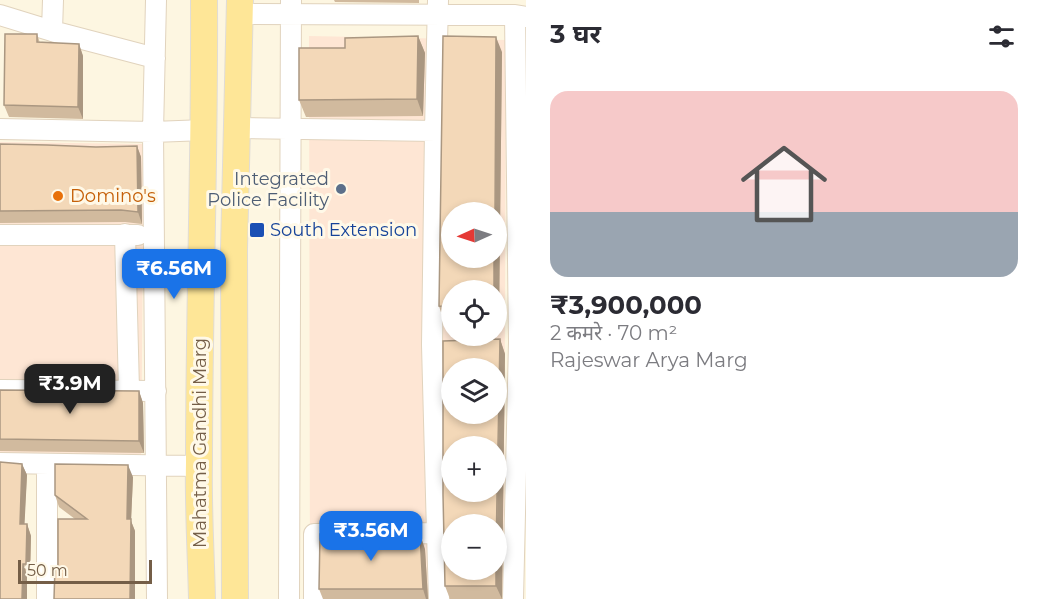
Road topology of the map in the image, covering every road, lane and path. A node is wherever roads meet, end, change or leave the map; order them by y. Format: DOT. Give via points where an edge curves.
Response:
graph roads {
  1 [pos="53,0"];
  2 [pos="156,0"];
  3 [pos="204,0"];
  4 [pos="240,7"];
  5 [pos="438,7"];
  6 [pos="291,8"];
  7 [pos="0,15"];
  8 [pos="521,16"];
  9 [pos="52,31"];
  10 [pos="155,58"];
  11 [pos="238,128"];
  12 [pos="291,128"];
  13 [pos="0,129"];
  14 [pos="205,130"];
  15 [pos="435,131"];
  16 [pos="153,132"];
  17 [pos="125,234"];
  18 [pos="0,235"];
  19 [pos="154,235"];
  20 [pos="519,342"];
  21 [pos="507,343"];
  22 [pos="432,345"];
  23 [pos="441,345"];
  24 [pos="0,390"];
  25 [pos="129,390"];
  26 [pos="156,391"];
  27 [pos="0,463"];
  28 [pos="47,464"];
  29 [pos="156,466"];
  30 [pos="198,466"];
  31 [pos="437,533"];
  32 [pos="47,599"];
  33 [pos="157,599"];
  34 [pos="202,599"];
  35 [pos="235,599"];
  36 [pos="289,599"];
  37 [pos="314,599"];
  38 [pos="439,599"];
  39 [pos="513,599"];
  1 -- 9 [label="street"];
  2 -- 10 [label="street"];
  3 -- 14 [label="main road, Mahatma Gandhi Marg"];
  4 -- 6 [label="street"];
  4 -- 11 [label="main road, Mahatma Gandhi Marg"];
  5 -- 6 [label="street"];
  5 -- 8 [label="street"];
  5 -- 15 [label="street"];
  6 -- 12 [label="street"];
  7 -- 9 [label="street"];
  8 -- 20 [label="street"];
  9 -- 10 [label="street"];
  10 -- 16 [label="street"];
  11 -- 12 [label="street"];
  11 -- 35 [label="main road, Mahatma Gandhi Marg" via="234,249"];
  12 -- 15 [label="street"];
  12 -- 36 [label="street"];
  13 -- 16 [label="street"];
  14 -- 16 [label="street"];
  14 -- 30 [label="main road, Mahatma Gandhi Marg"];
  15 -- 22 [label="street"];
  16 -- 19 [label="street"];
  17 -- 18 [label="street"];
  17 -- 19 [label="street"];
  17 -- 25 [label="street"];
  19 -- 26 [label="street"];
  20 -- 21 [label="street"];
  20 -- 39 [label="street"];
  22 -- 23 [label="street"];
  22 -- 31 [label="street"];
  24 -- 25 [label="street"];
  25 -- 26 [label="street"];
  26 -- 29 [label="street"];
  27 -- 28 [label="street"];
  28 -- 29 [label="street"];
  28 -- 32 [label="street"];
  29 -- 30 [label="street"];
  29 -- 33 [label="street"];
  30 -- 34 [label="main road, Mahatma Gandhi Marg"];
  31 -- 37 [label="street" via="314,534"];
  31 -- 38 [label="street"];
}
